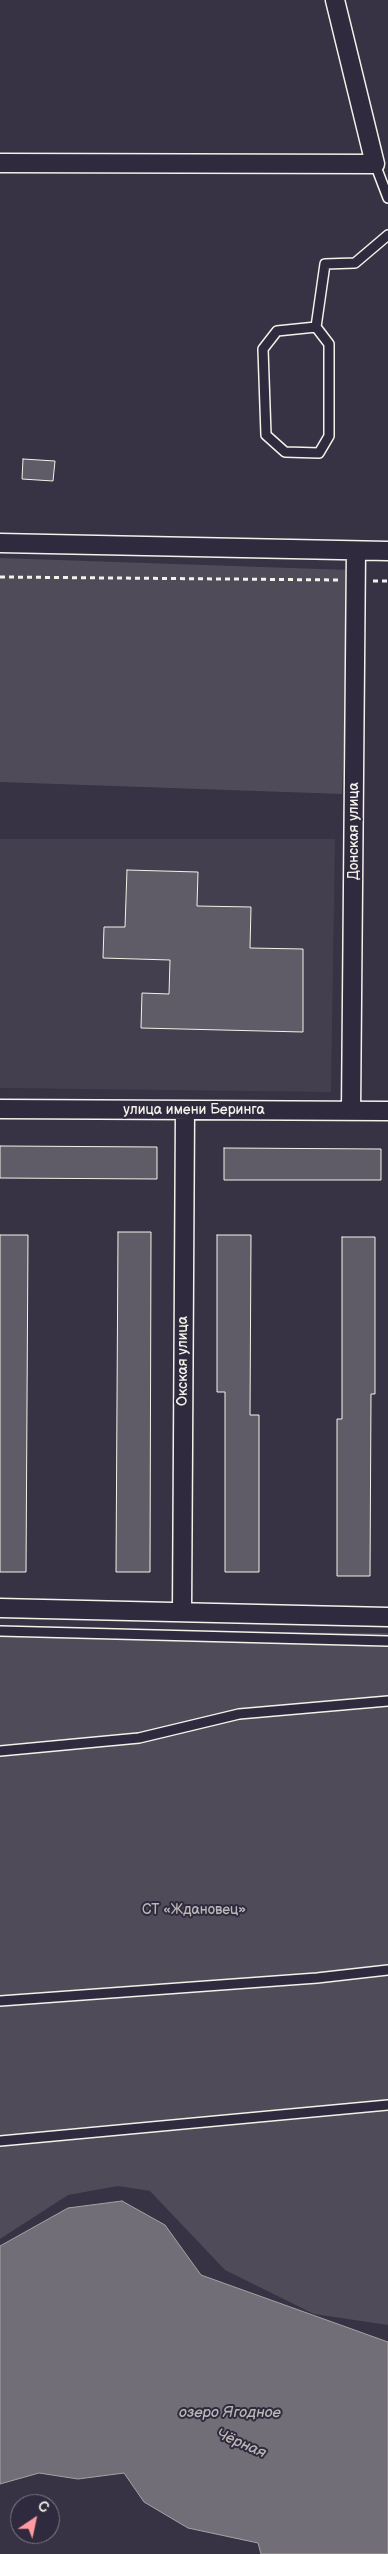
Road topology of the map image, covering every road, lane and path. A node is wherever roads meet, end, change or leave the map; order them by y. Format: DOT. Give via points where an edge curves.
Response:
graph roads {
  1 [pos="335,0"];
  2 [pos="0,163"];
  3 [pos="375,164"];
  4 [pos="388,198"];
  5 [pos="388,235"];
  6 [pos="316,326"];
  7 [pos="0,543"];
  8 [pos="356,551"];
  9 [pos="388,551"];
  10 [pos="0,577"];
  11 [pos="356,580"];
  12 [pos="388,581"];
  13 [pos="0,1109"];
  14 [pos="185,1110"];
  15 [pos="351,1111"];
  16 [pos="388,1111"];
  17 [pos="0,1608"];
  18 [pos="182,1612"];
  19 [pos="388,1617"];
  20 [pos="0,1631"];
  21 [pos="388,1641"];
  22 [pos="388,1701"];
  23 [pos="0,1751"];
  24 [pos="388,1970"];
  25 [pos="0,2001"];
  26 [pos="388,2106"];
  27 [pos="0,2141"];
  1 -- 3 [label="street"];
  2 -- 3 [label="street"];
  3 -- 4 [label="lane"];
  5 -- 6 [label="lane" via="355,263 325,264"];
  6 -- 6 [label="lane" via="329,344 329,436 319,453 284,452 266,435 264,349 277,331"];
  7 -- 8 [label="street"];
  8 -- 9 [label="street"];
  8 -- 11 [label="street, Донская улица"];
  10 -- 11 [label="path"];
  11 -- 12 [label="path"];
  11 -- 15 [label="street, Донская улица"];
  13 -- 14 [label="street, улица имени Беринга"];
  14 -- 15 [label="street, улица имени Беринга"];
  14 -- 18 [label="street, Окская улица"];
  15 -- 16 [label="street, улица имени Беринга"];
  17 -- 18 [label="street"];
  18 -- 19 [label="street"];
  20 -- 21 [label="lane"];
  22 -- 23 [label="lane" via="239,1714 139,1738"];
  24 -- 25 [label="lane"];
  26 -- 27 [label="lane"];
}
